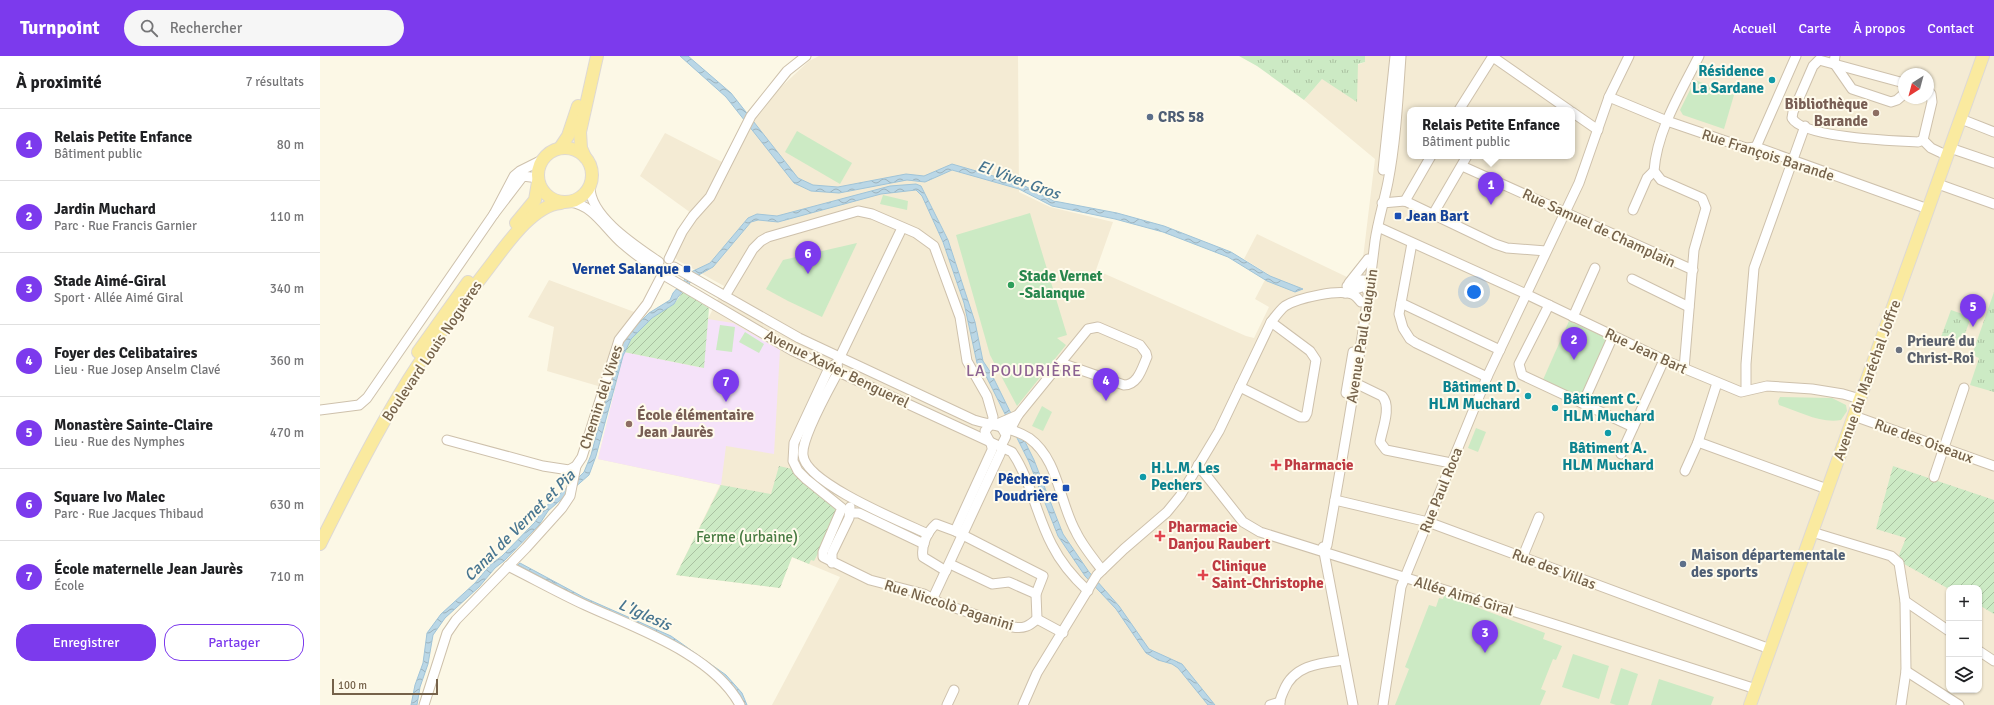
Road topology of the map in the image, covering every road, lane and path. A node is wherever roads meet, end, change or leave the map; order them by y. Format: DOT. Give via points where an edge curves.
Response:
graph roads {
  1 [pos="588,56"];
  2 [pos="596,56"];
  3 [pos="806,56"];
  4 [pos="1395,56"];
  5 [pos="1401,56"];
  6 [pos="1493,56"];
  7 [pos="1699,56"];
  8 [pos="1796,56"];
  9 [pos="1984,56"];
  10 [pos="1627,57"];
  11 [pos="1834,59"];
  12 [pos="1898,81"];
  13 [pos="1609,97"];
  14 [pos="1898,99"];
  15 [pos="1931,104"];
  16 [pos="1461,107"];
  17 [pos="1565,107"];
  18 [pos="1575,114"];
  19 [pos="1961,119"];
  20 [pos="1667,121"];
  21 [pos="1801,125"];
  22 [pos="1598,130"];
  23 [pos="1994,132"];
  24 [pos="1920,141"];
  25 [pos="1756,147"];
  26 [pos="560,148"];
  27 [pos="1949,152"];
  28 [pos="585,157"];
  29 [pos="1429,159"];
  30 [pos="1466,159"];
  31 [pos="542,160"];
  32 [pos="1792,161"];
  33 [pos="1994,163"];
  34 [pos="1462,166"];
  35 [pos="1654,171"];
  36 [pos="538,180"];
  37 [pos="1938,184"];
  38 [pos="590,187"];
  39 [pos="566,202"];
  40 [pos="1405,202"];
  41 [pos="1382,203"];
  42 [pos="1994,204"];
  43 [pos="1633,210"];
  44 [pos="1928,210"];
  45 [pos="1566,212"];
  46 [pos="494,214"];
  47 [pos="1432,216"];
  48 [pos="1378,227"];
  49 [pos="902,228"];
  50 [pos="1375,241"];
  51 [pos="1412,243"];
  52 [pos="1546,251"];
  53 [pos="1368,260"];
  54 [pos="674,266"];
  55 [pos="1595,268"];
  56 [pos="1693,270"];
  57 [pos="663,273"];
  58 [pos="1632,279"];
  59 [pos="1366,283"];
  60 [pos="1344,290"];
  61 [pos="1526,294"];
  62 [pos="725,296"];
  63 [pos="1363,303"];
  64 [pos="1401,303"];
  65 [pos="1549,305"];
  66 [pos="1689,306"];
  67 [pos="1573,317"];
  68 [pos="1271,322"];
  69 [pos="1613,336"];
  70 [pos="1500,350"];
  71 [pos="1664,360"];
  72 [pos="1062,362"];
  73 [pos="1351,362"];
  74 [pos="836,365"];
  75 [pos="1684,369"];
  76 [pos="1486,377"];
  77 [pos="1353,381"];
  78 [pos="1717,383"];
  79 [pos="1240,387"];
  80 [pos="1964,388"];
  81 [pos="1746,390"];
  82 [pos="1346,393"];
  83 [pos="1860,399"];
  84 [pos="1583,403"];
  85 [pos="320,410"];
  86 [pos="1018,415"];
  87 [pos="1854,416"];
  88 [pos="998,426"];
  89 [pos="1633,427"];
  90 [pos="447,440"];
  91 [pos="990,441"];
  92 [pos="1698,442"];
  93 [pos="1001,445"];
  94 [pos="1944,448"];
  95 [pos="1621,454"];
  96 [pos="1451,463"];
  97 [pos="1198,465"];
  98 [pos="576,466"];
  99 [pos="1994,466"];
  100 [pos="1685,471"];
  101 [pos="1934,477"];
  102 [pos="1827,489"];
  103 [pos="1335,500"];
  104 [pos="848,506"];
  105 [pos="1539,517"];
  106 [pos="1428,522"];
  107 [pos="320,526"];
  108 [pos="955,531"];
  109 [pos="1812,532"];
  110 [pos="928,534"];
  111 [pos="963,536"];
  112 [pos="320,544"];
  113 [pos="924,544"];
  114 [pos="1324,552"];
  115 [pos="1524,556"];
  116 [pos="508,566"];
  117 [pos="948,568"];
  118 [pos="1100,572"];
  119 [pos="1406,578"];
  120 [pos="1088,591"];
  121 [pos="1036,594"];
  122 [pos="933,598"];
  123 [pos="1905,601"];
  124 [pos="1037,619"];
  125 [pos="1946,629"];
  126 [pos="1063,633"];
  127 [pos="1770,649"];
  128 [pos="1982,653"];
  129 [pos="1344,660"];
  130 [pos="1994,661"];
  131 [pos="1906,671"];
  132 [pos="1756,689"];
  133 [pos="954,690"];
  134 [pos="1280,703"];
  135 [pos="424,705"];
  136 [pos="740,705"];
  137 [pos="947,705"];
  138 [pos="1023,705"];
  139 [pos="1270,705"];
  140 [pos="1353,705"];
  141 [pos="1383,705"];
  142 [pos="1750,705"];
  143 [pos="1901,705"];
  144 [pos="1958,705"];
  1 -- 26 [label="main road" via="574,120"];
  2 -- 28 [label="main road" via="580,132 581,148"];
  3 -- 54 [label="street" via="787,71 751,116 710,197 682,232"];
  4 -- 41 [label="street"];
  5 -- 41 [label="street" via="1394,138 1388,183"];
  6 -- 16 [label="street"];
  6 -- 17 [label="street"];
  7 -- 20 [label="street"];
  8 -- 25 [label="street"];
  9 -- 19 [label="main road, Avenue du Maréchal Joffre"];
  10 -- 13 [label="street, Rue Paul Roca"];
  11 -- 12 [label="street"];
  11 -- 14 [label="street" via="1852,89 1891,102"];
  11 -- 21 [label="street" via="1819,60 1813,66 1793,112 1792,118"];
  13 -- 20 [label="street, Rue François Barande"];
  13 -- 22 [label="street, Rue Paul Roca"];
  15 -- 24 [label="street"];
  18 -- 22 [label="street"];
  19 -- 23 [label="street"];
  19 -- 27 [label="main road, Avenue du Maréchal Joffre"];
  20 -- 25 [label="street, Rue François Barande" via="1746,148"];
  20 -- 35 [label="street" via="1655,157"];
  21 -- 24 [label="street" via="1850,138"];
  21 -- 32 [label="street"];
  22 -- 45 [label="street, Rue Paul Roca"];
  24 -- 27 [label="street" via="1931,148"];
  25 -- 32 [label="street, Rue François Barande"];
  26 -- 28 [label="main road" via="578,151"];
  26 -- 31 [label="main road" via="547,154"];
  27 -- 33 [label="street"];
  27 -- 37 [label="main road, Avenue du Maréchal Joffre"];
  28 -- 38 [label="main road" via="592,171"];
  29 -- 40 [label="street"];
  30 -- 34 [label="street"];
  31 -- 36 [label="main road"];
  31 -- 46 [label="street" via="514,176"];
  32 -- 44 [label="street, Rue François Barande"];
  32 -- 81 [label="street" via="1754,268"];
  34 -- 45 [label="street, Rue Samuel de Champlain"];
  34 -- 47 [label="street"];
  35 -- 43 [label="street" via="1647,178"];
  35 -- 56 [label="street" via="1661,180 1702,198 1705,203 1706,208 1695,242"];
  36 -- 39 [label="main road" via="546,196"];
  36 -- 46 [label="street" via="523,176"];
  36 -- 107 [label="main road, Boulevard Louis Noguères" via="535,200 452,302 404,372 372,425"];
  37 -- 42 [label="street"];
  37 -- 44 [label="main road, Avenue du Maréchal Joffre"];
  38 -- 39 [label="main road" via="579,199"];
  38 -- 57 [label="street, Avenue Xavier Benguerel" via="595,204 613,226"];
  39 -- 57 [label="street, Avenue Xavier Benguerel" via="581,204 589,209 623,245"];
  39 -- 112 [label="main road, Boulevard Louis Noguères" via="547,206 533,216 498,255 459,307 410,378 380,429"];
  40 -- 41 [label="street"];
  40 -- 47 [label="street"];
  41 -- 48 [label="street"];
  44 -- 83 [label="main road, Avenue du Maréchal Joffre"];
  45 -- 52 [label="street, Rue Paul Roca"];
  45 -- 56 [label="street, Rue Samuel de Champlain"];
  46 -- 85 [label="street" via="367,398 359,405"];
  47 -- 52 [label="street" via="1507,248"];
  48 -- 50 [label="street"];
  48 -- 51 [label="street, Rue Jean Bart"];
  49 -- 62 [label="street" via="872,214 858,211 768,237 753,249"];
  49 -- 74 [label="street"];
  49 -- 88 [label="street" via="929,241 940,260 960,317 967,361 987,396"];
  50 -- 53 [label="street, Avenue Paul Gauguin"];
  50 -- 59 [label="street, Avenue Paul Gauguin"];
  51 -- 61 [label="street, Rue Jean Bart"];
  51 -- 64 [label="street"];
  52 -- 61 [label="street, Rue Paul Roca"];
  53 -- 59 [label="street, Avenue Paul Gauguin"];
  53 -- 60 [label="street"];
  54 -- 57 [label="street, Chemin del Vives" via="671,274"];
  54 -- 57 [label="street" via="664,259"];
  54 -- 62 [label="street, Avenue Xavier Benguerel"];
  55 -- 67 [label="street"];
  56 -- 66 [label="street"];
  57 -- 74 [label="street, Avenue Xavier Benguerel" via="793,351"];
  57 -- 98 [label="street, Chemin del Vives" via="648,304 619,340 582,457"];
  58 -- 66 [label="street"];
  59 -- 60 [label="street" via="1357,280"];
  59 -- 63 [label="street, Avenue Paul Gauguin"];
  60 -- 63 [label="street"];
  60 -- 68 [label="street" via="1296,300 1284,307"];
  61 -- 65 [label="street, Rue Jean Bart"];
  61 -- 70 [label="street, Rue Paul Roca"];
  62 -- 74 [label="street, Avenue Xavier Benguerel" via="799,338"];
  63 -- 73 [label="street, Avenue Paul Gauguin"];
  63 -- 77 [label="street, Avenue Paul Gauguin"];
  64 -- 70 [label="street"];
  64 -- 76 [label="street" via="1399,314 1410,339"];
  65 -- 67 [label="street, Rue Jean Bart"];
  65 -- 84 [label="street" via="1519,364 1519,369 1524,377"];
  66 -- 75 [label="street"];
  67 -- 69 [label="street, Rue Jean Bart"];
  68 -- 79 [label="street"];
  68 -- 79 [label="street" via="1310,351 1316,360 1307,413 1305,417 1300,417"];
  69 -- 71 [label="street, Rue Jean Bart"];
  69 -- 84 [label="street"];
  70 -- 76 [label="street, Rue Paul Roca"];
  71 -- 75 [label="street, Rue Jean Bart"];
  71 -- 89 [label="street"];
  72 -- 72 [label="street" via="1128,385 1136,380 1147,357 1140,345 1094,327 1088,329"];
  72 -- 86 [label="street"];
  73 -- 77 [label="street, Avenue Paul Gauguin"];
  73 -- 82 [label="street, Avenue Paul Gauguin"];
  74 -- 88 [label="street, Avenue Xavier Benguerel" via="974,420"];
  74 -- 91 [label="street, Avenue Xavier Benguerel"];
  74 -- 104 [label="street" via="802,454 809,470"];
  74 -- 104 [label="street" via="794,443 793,461 806,479"];
  75 -- 78 [label="street, Rue Jean Bart"];
  76 -- 96 [label="street, Rue Paul Roca"];
  77 -- 82 [label="street, Avenue Paul Gauguin"];
  77 -- 96 [label="street" via="1386,399 1380,442 1386,450"];
  77 -- 103 [label="street, Avenue Paul Gauguin"];
  78 -- 81 [label="street, Rue Jean Bart" via="1741,392"];
  78 -- 92 [label="street"];
  79 -- 97 [label="street" via="1219,431"];
  80 -- 94 [label="street"];
  81 -- 83 [label="street, Rue Jean Bart" via="1767,386 1812,388"];
  82 -- 114 [label="street, Avenue Paul Gauguin" via="1322,544"];
  83 -- 87 [label="main road, Avenue du Maréchal Joffre"];
  84 -- 89 [label="street"];
  86 -- 88 [label="street"];
  86 -- 88 [label="street"];
  87 -- 94 [label="street, Rue des Oiseaux"];
  87 -- 102 [label="main road, Avenue du Maréchal Joffre"];
  88 -- 91 [label="street" via="985,431"];
  88 -- 93 [label="street" via="1006,434 1006,439"];
  88 -- 118 [label="street, Avenue Xavier Benguerel" via="1028,437 1039,446 1047,458 1076,533"];
  89 -- 95 [label="street"];
  90 -- 98 [label="street, Chemin del Vives" via="543,466 569,470"];
  91 -- 93 [label="street, Avenue Xavier Benguerel"];
  91 -- 108 [label="street" via="992,450"];
  92 -- 100 [label="street"];
  92 -- 102 [label="street"];
  93 -- 111 [label="street" via="1000,454"];
  93 -- 120 [label="street, Avenue Xavier Benguerel" via="1012,452 1021,466 1051,544 1061,560"];
  94 -- 99 [label="street, Rue des Oiseaux"];
  94 -- 101 [label="street"];
  96 -- 106 [label="street, Rue Paul Roca"];
  97 -- 114 [label="street, Allée Aimé Giral" via="1243,522 1251,528"];
  97 -- 118 [label="street" via="1168,512"];
  98 -- 116 [label="street" via="570,496 562,508"];
  102 -- 109 [label="main road, Avenue du Maréchal Joffre"];
  103 -- 106 [label="street, Rue des Villas"];
  103 -- 114 [label="street, Avenue Paul Gauguin"];
  104 -- 110 [label="street"];
  104 -- 113 [label="street"];
  104 -- 122 [label="street, Rue Niccolò Paganini" via="823,552 824,558 870,580"];
  105 -- 115 [label="street"];
  106 -- 115 [label="street, Rue des Villas"];
  106 -- 119 [label="street, Rue Paul Roca"];
  108 -- 110 [label="street" via="940,524"];
  108 -- 111 [label="street"];
  109 -- 123 [label="street" via="1897,560"];
  109 -- 127 [label="main road, Avenue du Maréchal Joffre"];
  110 -- 113 [label="street"];
  111 -- 117 [label="street"];
  111 -- 121 [label="street" via="1040,573 1043,576"];
  113 -- 117 [label="street" via="922,558"];
  114 -- 119 [label="street, Allée Aimé Giral"];
  114 -- 129 [label="street, Avenue Paul Gauguin"];
  115 -- 127 [label="street, Rue des Villas"];
  116 -- 135 [label="street" via="456,620 447,633"];
  116 -- 136 [label="street" via="672,645 715,673 731,689"];
  117 -- 121 [label="street" via="992,584 1010,582"];
  117 -- 122 [label="street"];
  118 -- 120 [label="street"];
  119 -- 132 [label="street, Allée Aimé Giral"];
  119 -- 141 [label="street, Rue Paul Roca" via="1401,586"];
  120 -- 126 [label="street"];
  121 -- 124 [label="street"];
  122 -- 124 [label="street, Rue Niccolò Paganini" via="940,603 1013,627 1028,627"];
  123 -- 125 [label="street"];
  123 -- 131 [label="street"];
  124 -- 126 [label="street, Rue Niccolò Paganini"];
  126 -- 138 [label="street" via="1037,673"];
  127 -- 132 [label="main road, Avenue du Maréchal Joffre"];
  128 -- 130 [label="street"];
  129 -- 134 [label="street" via="1312,665 1299,671 1286,685"];
  129 -- 140 [label="street, Avenue Paul Gauguin"];
  131 -- 143 [label="street"];
  131 -- 144 [label="street"];
  132 -- 142 [label="main road, Avenue du Maréchal Joffre"];
  133 -- 137 [label="street"];
  134 -- 139 [label="street"];
}
